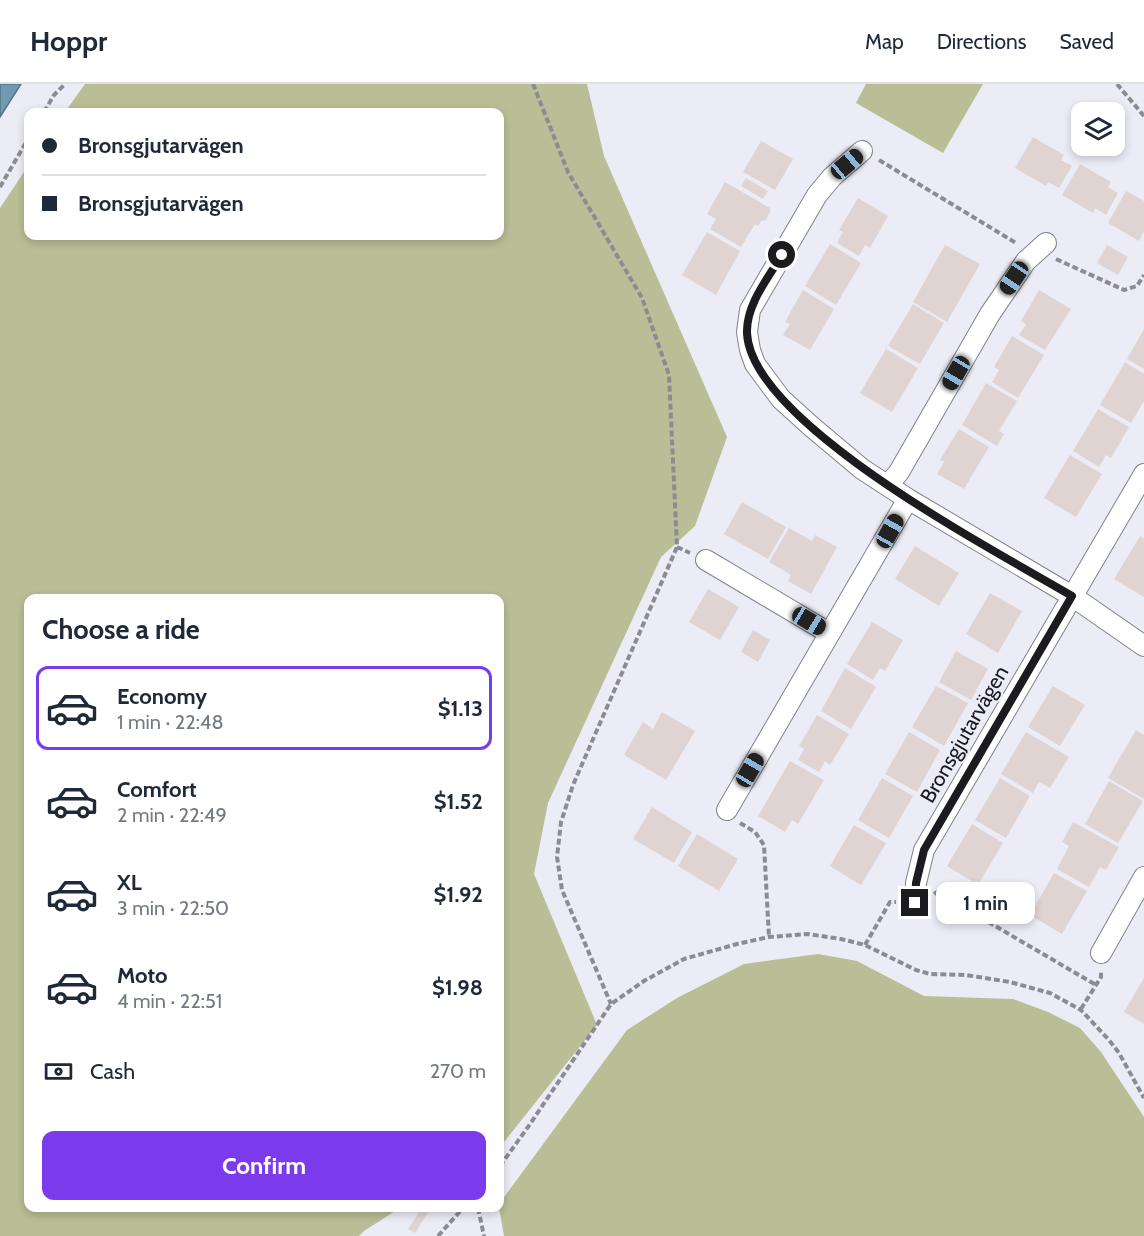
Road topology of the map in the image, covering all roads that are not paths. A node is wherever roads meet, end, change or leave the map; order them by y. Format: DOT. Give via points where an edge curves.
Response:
graph roads {
  1 [pos="862,151"];
  2 [pos="1042,247"];
  3 [pos="1144,474"];
  4 [pos="888,485"];
  5 [pos="908,499"];
  6 [pos="706,560"];
  7 [pos="1072,596"];
  8 [pos="829,633"];
  9 [pos="1144,646"];
  10 [pos="727,810"];
  11 [pos="1144,877"];
  12 [pos="915,903"];
  13 [pos="1101,953"];
  1 -- 4 [label="street" via="817,195 750,310 747,332 754,364 781,399 862,469"];
  2 -- 4 [label="street" via="1026,261 990,314"];
  3 -- 7 [label="street, Bronsgjutarvägen"];
  4 -- 5 [label="street"];
  5 -- 7 [label="street"];
  5 -- 8 [label="street"];
  6 -- 8 [label="street"];
  7 -- 9 [label="street"];
  7 -- 12 [label="street, Bronsgjutarvägen" via="924,850"];
  8 -- 10 [label="street"];
  11 -- 13 [label="street"];
}
